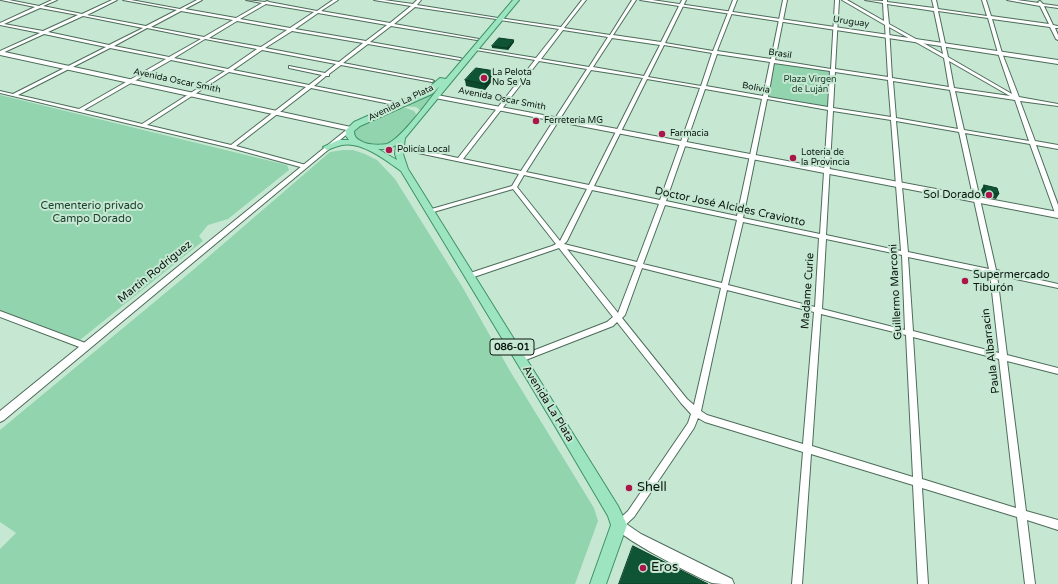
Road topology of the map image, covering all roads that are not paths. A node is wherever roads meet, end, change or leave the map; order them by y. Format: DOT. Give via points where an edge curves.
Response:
graph roads {
  1 [pos="3,0"];
  2 [pos="55,0"];
  3 [pos="115,0"];
  4 [pos="125,0"];
  5 [pos="200,0"];
  6 [pos="248,0"];
  7 [pos="271,0"];
  8 [pos="336,0"];
  9 [pos="376,0"];
  10 [pos="420,0"];
  11 [pos="511,0"];
  12 [pos="516,0"];
  13 [pos="584,0"];
  14 [pos="634,0"];
  15 [pos="642,0"];
  16 [pos="684,0"];
  17 [pos="735,0"];
  18 [pos="785,0"];
  19 [pos="837,0"];
  20 [pos="844,0"];
  21 [pos="867,0"];
  22 [pos="934,0"];
  23 [pos="984,0"];
  24 [pos="1009,0"];
  25 [pos="885,1"];
  26 [pos="1041,2"];
  27 [pos="266,3"];
  28 [pos="414,6"];
  29 [pos="681,6"];
  30 [pos="1058,6"];
  31 [pos="40,7"];
  32 [pos="181,10"];
  33 [pos="936,10"];
  34 [pos="318,12"];
  35 [pos="730,13"];
  36 [pos="82,15"];
  37 [pos="988,16"];
  38 [pos="498,19"];
  39 [pos="238,20"];
  40 [pos="781,21"];
  41 [pos="0,24"];
  42 [pos="391,24"];
  43 [pos="887,24"];
  44 [pos="1052,26"];
  45 [pos="147,27"];
  46 [pos="1058,27"];
  47 [pos="562,28"];
  48 [pos="292,29"];
  49 [pos="834,29"];
  50 [pos="45,33"];
  51 [pos="611,36"];
  52 [pos="888,36"];
  53 [pos="206,38"];
  54 [pos="477,39"];
  55 [pos="1058,39"];
  56 [pos="916,41"];
  57 [pos="367,43"];
  58 [pos="662,44"];
  59 [pos="943,45"];
  60 [pos="110,46"];
  61 [pos="262,49"];
  62 [pos="476,49"];
  63 [pos="715,52"];
  64 [pos="0,53"];
  65 [pos="1000,53"];
  66 [pos="170,58"];
  67 [pos="947,58"];
  68 [pos="460,59"];
  69 [pos="537,59"];
  70 [pos="773,61"];
  71 [pos="1058,62"];
  72 [pos="341,64"];
  73 [pos="291,67"];
  74 [pos="68,68"];
  75 [pos="590,68"];
  76 [pos="229,70"];
  77 [pos="832,70"];
  78 [pos="327,75"];
  79 [pos="645,77"];
  80 [pos="890,79"];
  81 [pos="432,80"];
  82 [pos="130,81"];
  83 [pos="312,86"];
  84 [pos="704,87"];
  85 [pos="952,88"];
  86 [pos="0,92"];
  87 [pos="192,94"];
  88 [pos="14,95"];
  89 [pos="437,96"];
  90 [pos="764,97"];
  91 [pos="1017,98"];
  92 [pos="1058,105"];
  93 [pos="397,107"];
  94 [pos="498,108"];
  95 [pos="829,108"];
  96 [pos="78,111"];
  97 [pos="277,113"];
  98 [pos="894,119"];
  99 [pos="417,120"];
  100 [pos="558,120"];
  101 [pos="143,126"];
  102 [pos="350,129"];
  103 [pos="619,131"];
  104 [pos="963,131"];
  105 [pos="401,138"];
  106 [pos="1032,142"];
  107 [pos="360,144"];
  108 [pos="684,144"];
  109 [pos="232,147"];
  110 [pos="327,147"];
  111 [pos="1058,147"];
  112 [pos="399,148"];
  113 [pos="753,156"];
  114 [pos="459,160"];
  115 [pos="304,166"];
  116 [pos="404,169"];
  117 [pos="826,170"];
  118 [pos="522,174"];
  119 [pos="900,185"];
  120 [pos="514,187"];
  121 [pos="591,189"];
  122 [pos="977,200"];
  123 [pos="662,203"];
  124 [pos="430,211"];
  125 [pos="1058,214"];
  126 [pos="740,219"];
  127 [pos="822,236"];
  128 [pos="560,245"];
  129 [pos="905,254"];
  130 [pos="640,265"];
  131 [pos="993,273"];
  132 [pos="469,276"];
  133 [pos="724,286"];
  134 [pos="1058,286"];
  135 [pos="818,310"];
  136 [pos="0,314"];
  137 [pos="618,318"];
  138 [pos="910,333"];
  139 [pos="85,346"];
  140 [pos="1003,357"];
  141 [pos="520,359"];
  142 [pos="1058,371"];
  143 [pos="2,412"];
  144 [pos="696,413"];
  145 [pos="806,449"];
  146 [pos="918,483"];
  147 [pos="1022,514"];
  148 [pos="619,525"];
  149 [pos="1058,526"];
  150 [pos="598,584"];
  151 [pos="727,584"];
  152 [pos="797,584"];
  153 [pos="923,584"];
  154 [pos="1030,584"];
  1 -- 31 [label="street"];
  2 -- 31 [label="street"];
  3 -- 36 [label="street"];
  4 -- 32 [label="street"];
  5 -- 32 [label="street"];
  6 -- 27 [label="street"];
  7 -- 27 [label="street"];
  8 -- 34 [label="street"];
  9 -- 28 [label="street"];
  10 -- 28 [label="street"];
  11 -- 38 [label="main road, Avenida La Plata"];
  12 -- 38 [label="main road, Avenida La Plata"];
  13 -- 47 [label="street"];
  14 -- 51 [label="street"];
  15 -- 29 [label="street, Uruguay"];
  16 -- 29 [label="street"];
  17 -- 35 [label="street"];
  18 -- 40 [label="street"];
  19 -- 49 [label="street, Madame Curie"];
  20 -- 43 [label="street"];
  21 -- 25 [label="street"];
  22 -- 33 [label="street, Paula Albarracín"];
  23 -- 37 [label="street"];
  24 -- 26 [label="street"];
  25 -- 33 [label="street"];
  25 -- 43 [label="street, Guillermo Marconi"];
  26 -- 30 [label="street"];
  26 -- 44 [label="street"];
  27 -- 34 [label="street"];
  27 -- 39 [label="street"];
  28 -- 38 [label="street"];
  28 -- 42 [label="street"];
  29 -- 35 [label="street, Uruguay"];
  29 -- 58 [label="street"];
  31 -- 36 [label="street"];
  31 -- 41 [label="street"];
  32 -- 39 [label="street"];
  32 -- 45 [label="street"];
  33 -- 37 [label="street"];
  33 -- 59 [label="street, Paula Albarracín"];
  34 -- 42 [label="street"];
  34 -- 48 [label="street"];
  35 -- 40 [label="street, Uruguay"];
  35 -- 63 [label="street"];
  36 -- 45 [label="street"];
  36 -- 50 [label="street"];
  37 -- 44 [label="street"];
  37 -- 65 [label="street"];
  38 -- 47 [label="street, Brasil"];
  38 -- 54 [label="main road, Avenida La Plata"];
  38 -- 62 [label="main road, Avenida La Plata"];
  39 -- 48 [label="street"];
  39 -- 53 [label="street"];
  40 -- 49 [label="street, Uruguay"];
  40 -- 70 [label="street"];
  41 -- 50 [label="street"];
  42 -- 54 [label="street"];
  42 -- 57 [label="street"];
  43 -- 52 [label="street, Guillermo Marconi"];
  43 -- 56 [label="street"];
  44 -- 46 [label="street"];
  44 -- 55 [label="street"];
  45 -- 53 [label="street"];
  45 -- 60 [label="street"];
  47 -- 51 [label="street, Brasil"];
  47 -- 69 [label="street"];
  48 -- 57 [label="street"];
  48 -- 61 [label="street"];
  49 -- 52 [label="street, Uruguay"];
  49 -- 77 [label="street, Madame Curie"];
  50 -- 60 [label="street"];
  50 -- 64 [label="street"];
  51 -- 58 [label="street, Brasil"];
  51 -- 75 [label="street"];
  52 -- 56 [label="street, Uruguay"];
  52 -- 80 [label="street, Guillermo Marconi"];
  53 -- 61 [label="street"];
  53 -- 66 [label="street"];
  54 -- 68 [label="main road, Avenida La Plata"];
  56 -- 59 [label="street, Uruguay"];
  56 -- 67 [label="street"];
  57 -- 68 [label="street"];
  57 -- 72 [label="street"];
  58 -- 63 [label="street, Brasil"];
  58 -- 79 [label="street"];
  59 -- 65 [label="street, Uruguay"];
  59 -- 67 [label="street, Paula Albarracín"];
  60 -- 66 [label="street"];
  60 -- 74 [label="street"];
  61 -- 72 [label="street"];
  61 -- 76 [label="street"];
  62 -- 69 [label="street, Bolivia"];
  62 -- 89 [label="main road, Avenida La Plata"];
  63 -- 70 [label="street, Brasil"];
  63 -- 84 [label="street"];
  64 -- 74 [label="main road, Avenida Oscar Smith"];
  65 -- 71 [label="street, Uruguay"];
  65 -- 91 [label="street"];
  66 -- 76 [label="street"];
  66 -- 82 [label="street"];
  67 -- 85 [label="street, Paula Albarracín"];
  67 -- 91 [label="street"];
  68 -- 93 [label="main road, Avenida La Plata" via="435,88"];
  69 -- 75 [label="street, Bolivia"];
  69 -- 94 [label="street"];
  70 -- 77 [label="street, Brasil"];
  70 -- 90 [label="street"];
  72 -- 78 [label="street"];
  72 -- 81 [label="street"];
  73 -- 78 [label="street"];
  74 -- 82 [label="main road, Avenida Oscar Smith"];
  74 -- 88 [label="street"];
  75 -- 79 [label="street, Bolivia"];
  75 -- 100 [label="street"];
  76 -- 83 [label="street"];
  76 -- 87 [label="street"];
  77 -- 80 [label="street, Brasil"];
  77 -- 95 [label="street, Madame Curie"];
  78 -- 83 [label="street"];
  79 -- 84 [label="street, Bolivia"];
  79 -- 103 [label="street"];
  80 -- 85 [label="street, Brasil"];
  80 -- 98 [label="street, Guillermo Marconi"];
  82 -- 87 [label="main road, Avenida Oscar Smith"];
  82 -- 96 [label="street"];
  83 -- 93 [label="street" via="392,103"];
  83 -- 97 [label="street"];
  84 -- 90 [label="street, Bolivia"];
  84 -- 108 [label="street"];
  85 -- 91 [label="street, Brasil"];
  85 -- 104 [label="street, Paula Albarracín"];
  86 -- 88 [label="street"];
  87 -- 97 [label="main road, Avenida Oscar Smith"];
  87 -- 101 [label="street"];
  88 -- 96 [label="street"];
  89 -- 94 [label="main road, Avenida Oscar Smith"];
  89 -- 99 [label="main road, Avenida La Plata"];
  90 -- 95 [label="street, Bolivia"];
  90 -- 113 [label="street"];
  91 -- 92 [label="street, Brasil"];
  91 -- 106 [label="street"];
  93 -- 99 [label="main road" via="414,108 419,114"];
  93 -- 102 [label="main road, Avenida La Plata"];
  94 -- 100 [label="main road, Avenida Oscar Smith"];
  94 -- 114 [label="street"];
  95 -- 98 [label="street, Bolivia"];
  95 -- 117 [label="street, Madame Curie"];
  96 -- 101 [label="street"];
  97 -- 102 [label="main road, Avenida Oscar Smith"];
  97 -- 109 [label="street"];
  98 -- 104 [label="street, Bolivia"];
  98 -- 119 [label="street, Guillermo Marconi"];
  99 -- 105 [label="main road, Avenida La Plata"];
  100 -- 103 [label="main road, Avenida Oscar Smith"];
  100 -- 118 [label="street"];
  101 -- 109 [label="street"];
  102 -- 107 [label="main road" via="350,136"];
  102 -- 110 [label="street, Martín Rodríguez"];
  103 -- 108 [label="main road, Avenida Oscar Smith"];
  103 -- 121 [label="street"];
  104 -- 106 [label="street, Bolivia"];
  104 -- 122 [label="street, Paula Albarracín"];
  105 -- 107 [label="main road" via="396,143 385,146 372,147"];
  105 -- 112 [label="main road, Avenida La Plata / 086-01"];
  106 -- 111 [label="street, Bolivia"];
  106 -- 125 [label="street"];
  107 -- 110 [label="main road" via="342,142"];
  107 -- 116 [label="main road, Avenida La Plata / 086-01" via="389,158"];
  108 -- 113 [label="main road, Avenida Oscar Smith"];
  108 -- 123 [label="street"];
  109 -- 115 [label="street"];
  110 -- 115 [label="street, Martín Rodríguez"];
  112 -- 114 [label="street, Doctor José Alcides Craviotto"];
  112 -- 116 [label="main road, Avenida La Plata / 086-01"];
  113 -- 117 [label="main road, Avenida Oscar Smith"];
  113 -- 126 [label="street"];
  114 -- 118 [label="street, Doctor José Alcides Craviotto"];
  115 -- 139 [label="street, Martín Rodríguez"];
  116 -- 124 [label="main road, Avenida La Plata / 086-01"];
  117 -- 119 [label="main road, Avenida Oscar Smith"];
  117 -- 127 [label="street, Madame Curie"];
  118 -- 120 [label="street"];
  118 -- 121 [label="street, Doctor José Alcides Craviotto"];
  119 -- 122 [label="main road, Avenida Oscar Smith"];
  119 -- 129 [label="street, Guillermo Marconi"];
  120 -- 124 [label="street"];
  120 -- 128 [label="street"];
  121 -- 123 [label="street, Doctor José Alcides Craviotto"];
  121 -- 128 [label="street"];
  122 -- 125 [label="main road, Avenida Oscar Smith"];
  122 -- 131 [label="street, Paula Albarracín"];
  123 -- 126 [label="street, Doctor José Alcides Craviotto"];
  123 -- 130 [label="street"];
  124 -- 132 [label="main road, Avenida La Plata / 086-01"];
  126 -- 127 [label="street, Doctor José Alcides Craviotto"];
  126 -- 133 [label="street"];
  127 -- 129 [label="street, Doctor José Alcides Craviotto"];
  127 -- 135 [label="street, Madame Curie"];
  128 -- 130 [label="street"];
  128 -- 132 [label="street"];
  128 -- 137 [label="street"];
  129 -- 131 [label="street, Doctor José Alcides Craviotto"];
  129 -- 138 [label="street, Guillermo Marconi"];
  130 -- 133 [label="street"];
  130 -- 137 [label="street" via="624,310"];
  131 -- 134 [label="street, Doctor José Alcides Craviotto"];
  131 -- 140 [label="street, Paula Albarracín"];
  132 -- 141 [label="main road, Avenida La Plata / 086-01"];
  133 -- 135 [label="street"];
  133 -- 144 [label="street"];
  135 -- 138 [label="street"];
  135 -- 145 [label="street, Madame Curie"];
  136 -- 139 [label="street"];
  137 -- 141 [label="street" via="610,324"];
  137 -- 144 [label="street"];
  138 -- 140 [label="street"];
  138 -- 146 [label="street, Guillermo Marconi"];
  139 -- 143 [label="street, Martín Rodríguez"];
  140 -- 142 [label="street"];
  140 -- 147 [label="street, Paula Albarracín"];
  141 -- 148 [label="main road, Avenida La Plata / 086-01" via="557,417"];
  144 -- 145 [label="street"];
  144 -- 148 [label="street" via="691,425 631,514"];
  145 -- 146 [label="street"];
  145 -- 152 [label="street, Madame Curie"];
  146 -- 147 [label="street"];
  146 -- 153 [label="street, Guillermo Marconi"];
  147 -- 149 [label="street"];
  147 -- 154 [label="street, Paula Albarracín"];
  148 -- 150 [label="main road"];
  148 -- 151 [label="street" via="637,538"];
}
